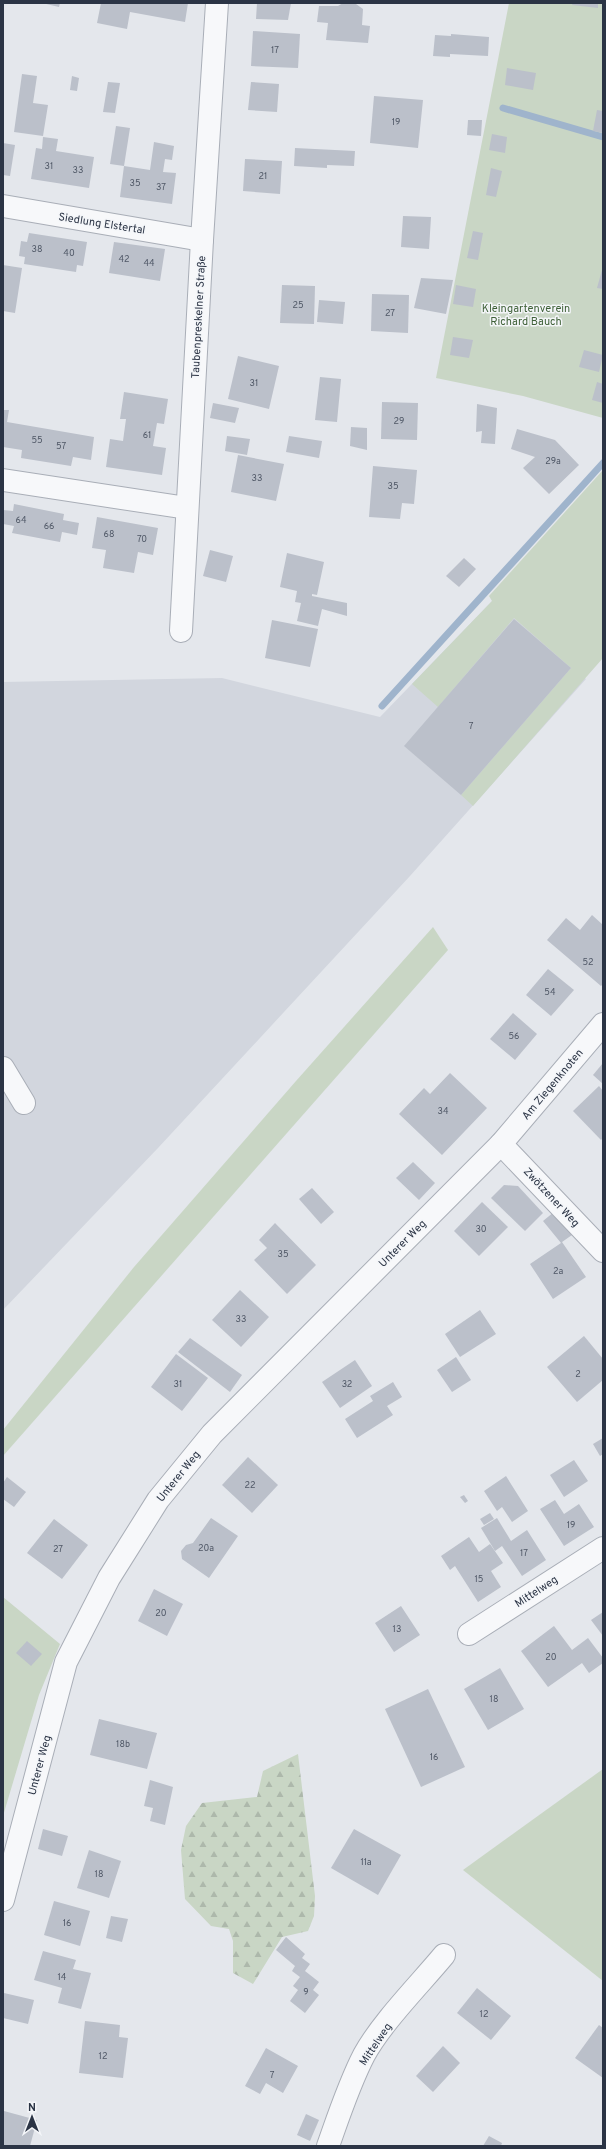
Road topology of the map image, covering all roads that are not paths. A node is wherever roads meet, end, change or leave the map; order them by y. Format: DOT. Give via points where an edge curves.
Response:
graph roads {
  1 [pos="217,3"];
  2 [pos="3,206"];
  3 [pos="202,240"];
  4 [pos="3,480"];
  5 [pos="187,508"];
  6 [pos="181,631"];
  7 [pos="603,1024"];
  8 [pos="3,1068"];
  9 [pos="24,1103"];
  10 [pos="501,1144"];
  11 [pos="603,1251"];
  12 [pos="603,1548"];
  13 [pos="469,1634"];
  14 [pos="3,1900"];
  15 [pos="444,1955"];
  16 [pos="328,2146"];
  1 -- 3 [label="street, Taubenpreskelner Straße"];
  2 -- 3 [label="street, Siedlung Elstertal"];
  3 -- 5 [label="street, Taubenpreskelner Straße"];
  4 -- 5 [label="street"];
  5 -- 6 [label="street, Taubenpreskelner Straße"];
  7 -- 10 [label="street, Am Ziegenknoten"];
  8 -- 9 [label="street"];
  10 -- 11 [label="street, Zwötzener Weg"];
  10 -- 14 [label="street, Unterer Weg" via="212,1434 158,1500 109,1578 66,1662"];
  12 -- 13 [label="street, Mittelweg"];
  15 -- 16 [label="street, Mittelweg" via="365,2054 348,2090"];
}
